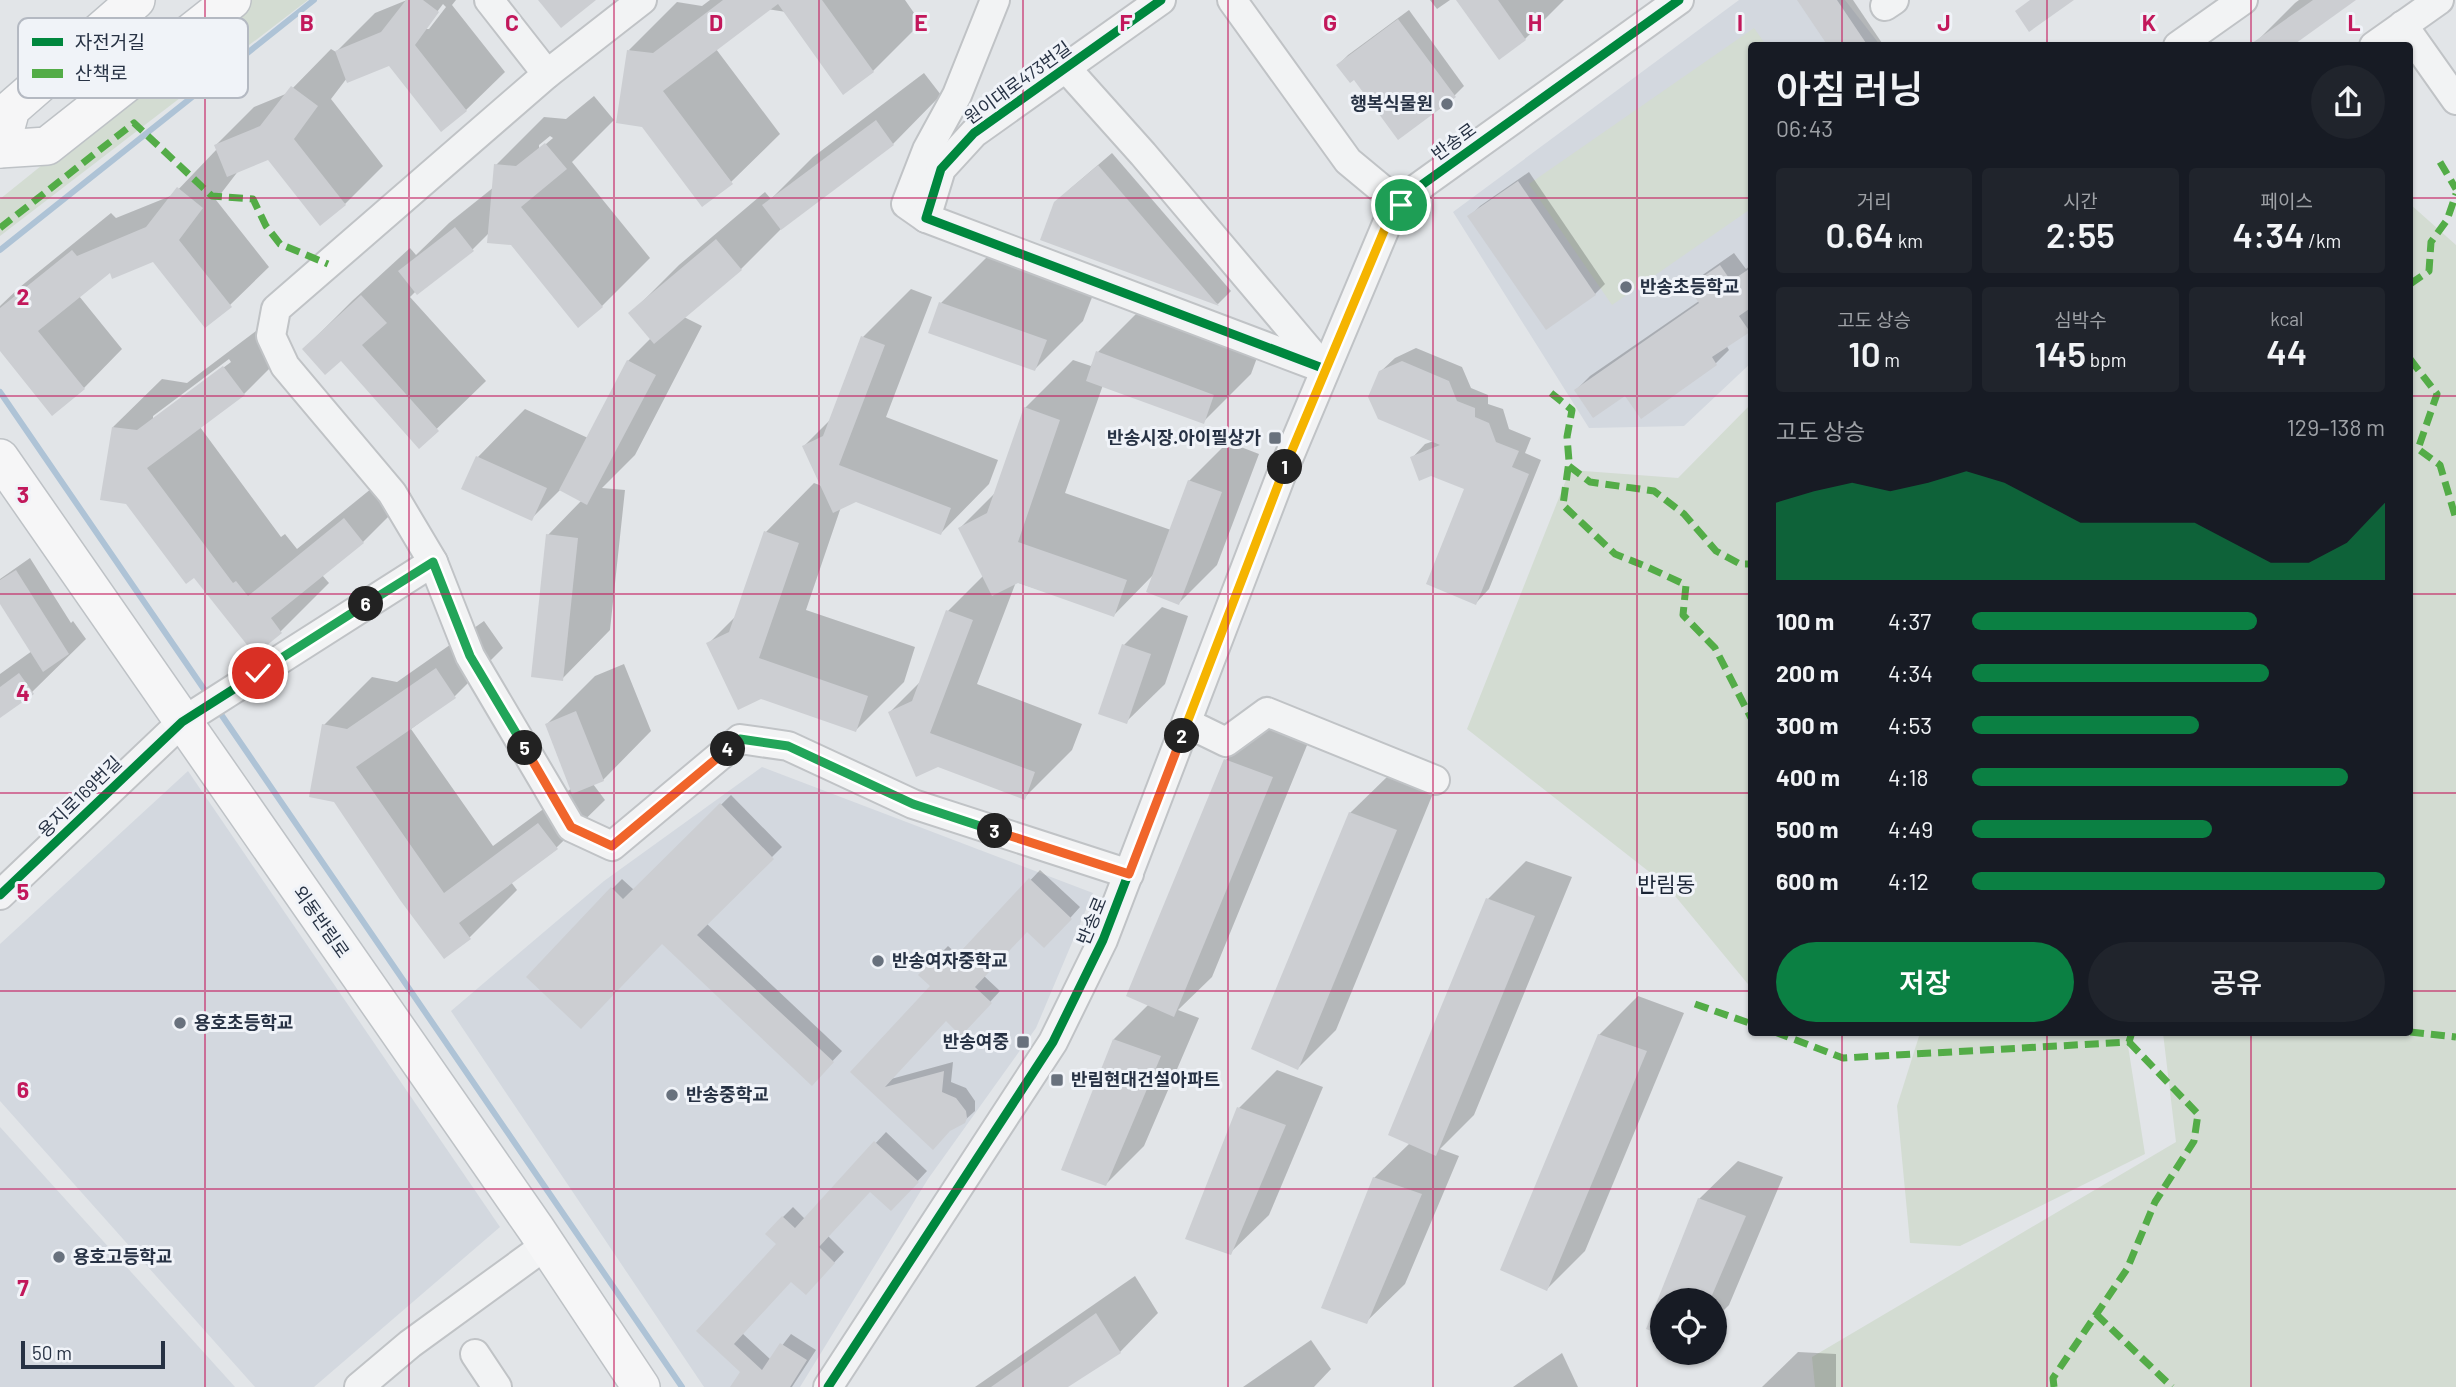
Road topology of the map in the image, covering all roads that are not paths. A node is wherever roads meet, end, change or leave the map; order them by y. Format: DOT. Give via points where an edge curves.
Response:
graph roads {
  1 [pos="136,0"];
  2 [pos="232,0"];
  3 [pos="489,0"];
  4 [pos="642,0"];
  5 [pos="995,0"];
  6 [pos="1161,0"];
  7 [pos="1232,0"];
  8 [pos="1679,0"];
  9 [pos="2243,0"];
  10 [pos="2439,0"];
  11 [pos="115,18"];
  12 [pos="209,18"];
  13 [pos="2403,25"];
  14 [pos="2184,42"];
  15 [pos="2380,42"];
  16 [pos="1066,68"];
  17 [pos="547,74"];
  18 [pos="24,98"];
  19 [pos="108,98"];
  20 [pos="2456,100"];
  21 [pos="0,149"];
  22 [pos="1401,205"];
  23 [pos="926,218"];
  24 [pos="1325,369"];
  25 [pos="0,458"];
  26 [pos="433,562"];
  27 [pos="190,717"];
  28 [pos="1187,723"];
  29 [pos="1435,780"];
  30 [pos="1129,874"];
  31 [pos="0,895"];
  32 [pos="547,1245"];
  33 [pos="475,1354"];
  34 [pos="359,1387"];
  35 [pos="497,1387"];
  36 [pos="641,1387"];
  37 [pos="828,1387"];
  1 -- 11 [label="main road"];
  2 -- 12 [label="main road"];
  3 -- 17 [label="street"];
  4 -- 17 [label="street"];
  5 -- 23 [label="street" via="906,204"];
  6 -- 16 [label="street, 원이대로473번길"];
  7 -- 22 [label="street" via="1348,161"];
  8 -- 22 [label="street, 반송로" via="1409,194"];
  9 -- 14 [label="street"];
  10 -- 13 [label="street"];
  13 -- 15 [label="street"];
  13 -- 20 [label="street"];
  16 -- 23 [label="street, 원이대로473번길" via="974,133 940,169"];
  16 -- 24 [label="street"];
  17 -- 26 [label="street" via="276,309 271,336 285,366 393,493"];
  18 -- 21 [label="main road" via="11,109"];
  19 -- 21 [label="main road" via="47,146"];
  22 -- 24 [label="street, 반송로" via="1389,219"];
  23 -- 24 [label="street"];
  24 -- 28 [label="street, 반송로"];
  25 -- 27 [label="main road, 외동반림로"];
  26 -- 27 [label="street, 용지로169번길"];
  26 -- 30 [label="street" via="470,656 571,827 612,846 740,739 788,746 913,804"];
  27 -- 31 [label="street, 용지로169번길"];
  27 -- 32 [label="main road, 외동반림로"];
  28 -- 29 [label="street" via="1226,742 1267,712"];
  28 -- 30 [label="street, 반송로"];
  30 -- 37 [label="street, 반송로" via="1103,940 1053,1042"];
  32 -- 34 [label="street" via="410,1344"];
  32 -- 36 [label="main road, 외동반림로"];
  33 -- 35 [label="street"];
}
